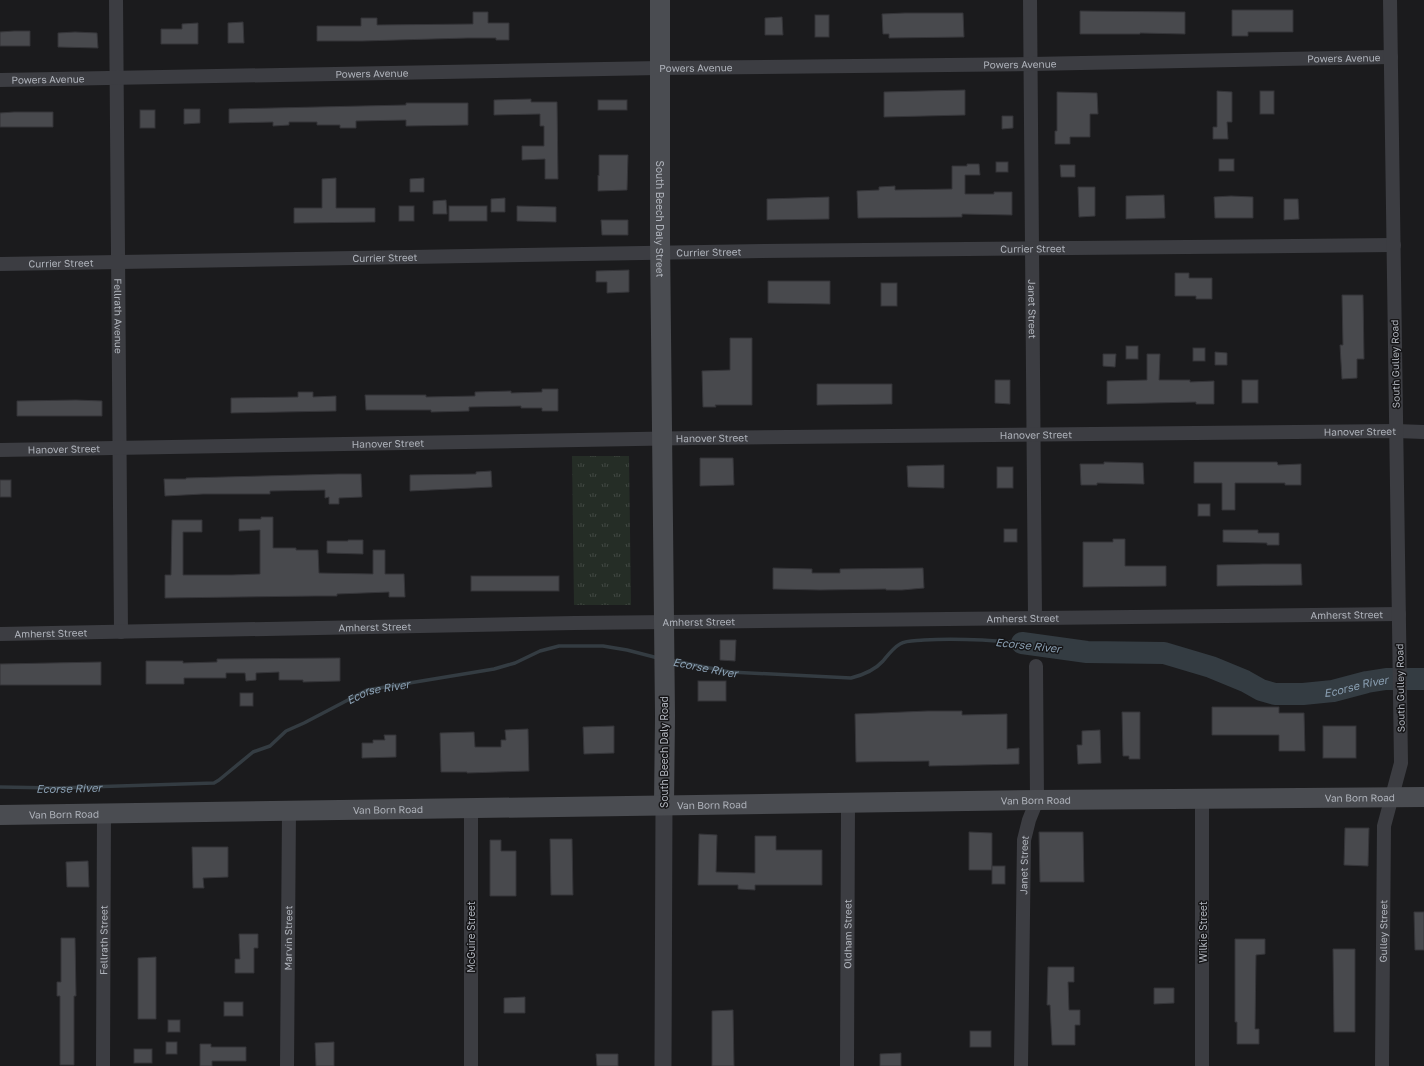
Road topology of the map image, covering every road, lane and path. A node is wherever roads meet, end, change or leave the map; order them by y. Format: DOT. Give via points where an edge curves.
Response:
graph roads {
  1 [pos="116,0"];
  2 [pos="660,0"];
  3 [pos="1030,0"];
  4 [pos="1390,0"];
  5 [pos="1391,57"];
  6 [pos="1031,64"];
  7 [pos="660,68"];
  8 [pos="116,78"];
  9 [pos="0,80"];
  10 [pos="1394,245"];
  11 [pos="1032,249"];
  12 [pos="660,253"];
  13 [pos="118,263"];
  14 [pos="0,264"];
  15 [pos="1396,431"];
  16 [pos="1424,432"];
  17 [pos="1034,434"];
  18 [pos="661,438"];
  19 [pos="119,448"];
  20 [pos="0,450"];
  21 [pos="1399,614"];
  22 [pos="1036,618"];
  23 [pos="663,622"];
  24 [pos="120,632"];
  25 [pos="0,634"];
  26 [pos="1036,666"];
  27 [pos="1424,797"];
  28 [pos="1392,798"];
  29 [pos="1202,799"];
  30 [pos="1037,800"];
  31 [pos="848,803"];
  32 [pos="664,805"];
  33 [pos="471,808"];
  34 [pos="289,811"];
  35 [pos="104,813"];
  36 [pos="0,815"];
  37 [pos="103,1066"];
  38 [pos="287,1066"];
  39 [pos="470,1066"];
  40 [pos="663,1066"];
  41 [pos="847,1066"];
  42 [pos="1021,1066"];
  43 [pos="1202,1066"];
  44 [pos="1382,1066"];
  1 -- 8 [label="street, Fellrath Avenue"];
  2 -- 7 [label="main road, South Beech Daly Street"];
  3 -- 6 [label="street, Janet Street"];
  4 -- 5 [label="street, South Gulley Road"];
  5 -- 6 [label="street, Powers Avenue"];
  5 -- 10 [label="street, South Gulley Road"];
  6 -- 7 [label="street, Powers Avenue"];
  6 -- 11 [label="street, Janet Street"];
  7 -- 8 [label="street, Powers Avenue"];
  7 -- 12 [label="main road, South Beech Daly Street"];
  8 -- 9 [label="street, Powers Avenue"];
  8 -- 13 [label="street, Fellrath Avenue"];
  10 -- 11 [label="street, Currier Street"];
  10 -- 15 [label="street, South Gulley Road"];
  11 -- 12 [label="street, Currier Street"];
  11 -- 17 [label="street, Janet Street"];
  12 -- 13 [label="street, Currier Street"];
  12 -- 18 [label="main road, South Beech Daly Street"];
  13 -- 14 [label="street, Currier Street"];
  13 -- 19 [label="street, Fellrath Avenue"];
  15 -- 16 [label="street, Hanover Street"];
  15 -- 17 [label="street, Hanover Street"];
  15 -- 21 [label="street, South Gulley Road"];
  17 -- 18 [label="street, Hanover Street"];
  17 -- 22 [label="street, Janet Street"];
  18 -- 19 [label="street, Hanover Street"];
  18 -- 23 [label="main road, South Beech Daly Road"];
  19 -- 20 [label="street, Hanover Street"];
  19 -- 24 [label="street, Fellrath Avenue"];
  21 -- 22 [label="street, Amherst Street"];
  21 -- 28 [label="street, South Gulley Road" via="1401,763"];
  22 -- 23 [label="street, Amherst Street"];
  23 -- 24 [label="street, Amherst Street"];
  23 -- 32 [label="main road, South Beech Daly Road"];
  24 -- 25 [label="street, Amherst Street"];
  26 -- 30 [label="street, Janet Street"];
  27 -- 28 [label="main road, Van Born Road"];
  28 -- 29 [label="main road, Van Born Road"];
  28 -- 44 [label="street, Gulley Street" via="1384,826"];
  29 -- 30 [label="main road, Van Born Road"];
  29 -- 43 [label="street, Wilkie Street"];
  30 -- 31 [label="main road, Van Born Road"];
  30 -- 42 [label="street, Janet Street" via="1024,840"];
  31 -- 32 [label="main road, Van Born Road"];
  31 -- 41 [label="street, Oldham Street"];
  32 -- 33 [label="main road, Van Born Road"];
  32 -- 40 [label="street, South Beech Daly Road"];
  33 -- 34 [label="main road, Van Born Road"];
  33 -- 39 [label="street, McGuire Street"];
  34 -- 35 [label="main road, Van Born Road"];
  34 -- 38 [label="street, Marvin Street"];
  35 -- 36 [label="main road, Van Born Road"];
  35 -- 37 [label="street, Fellrath Street"];
}
